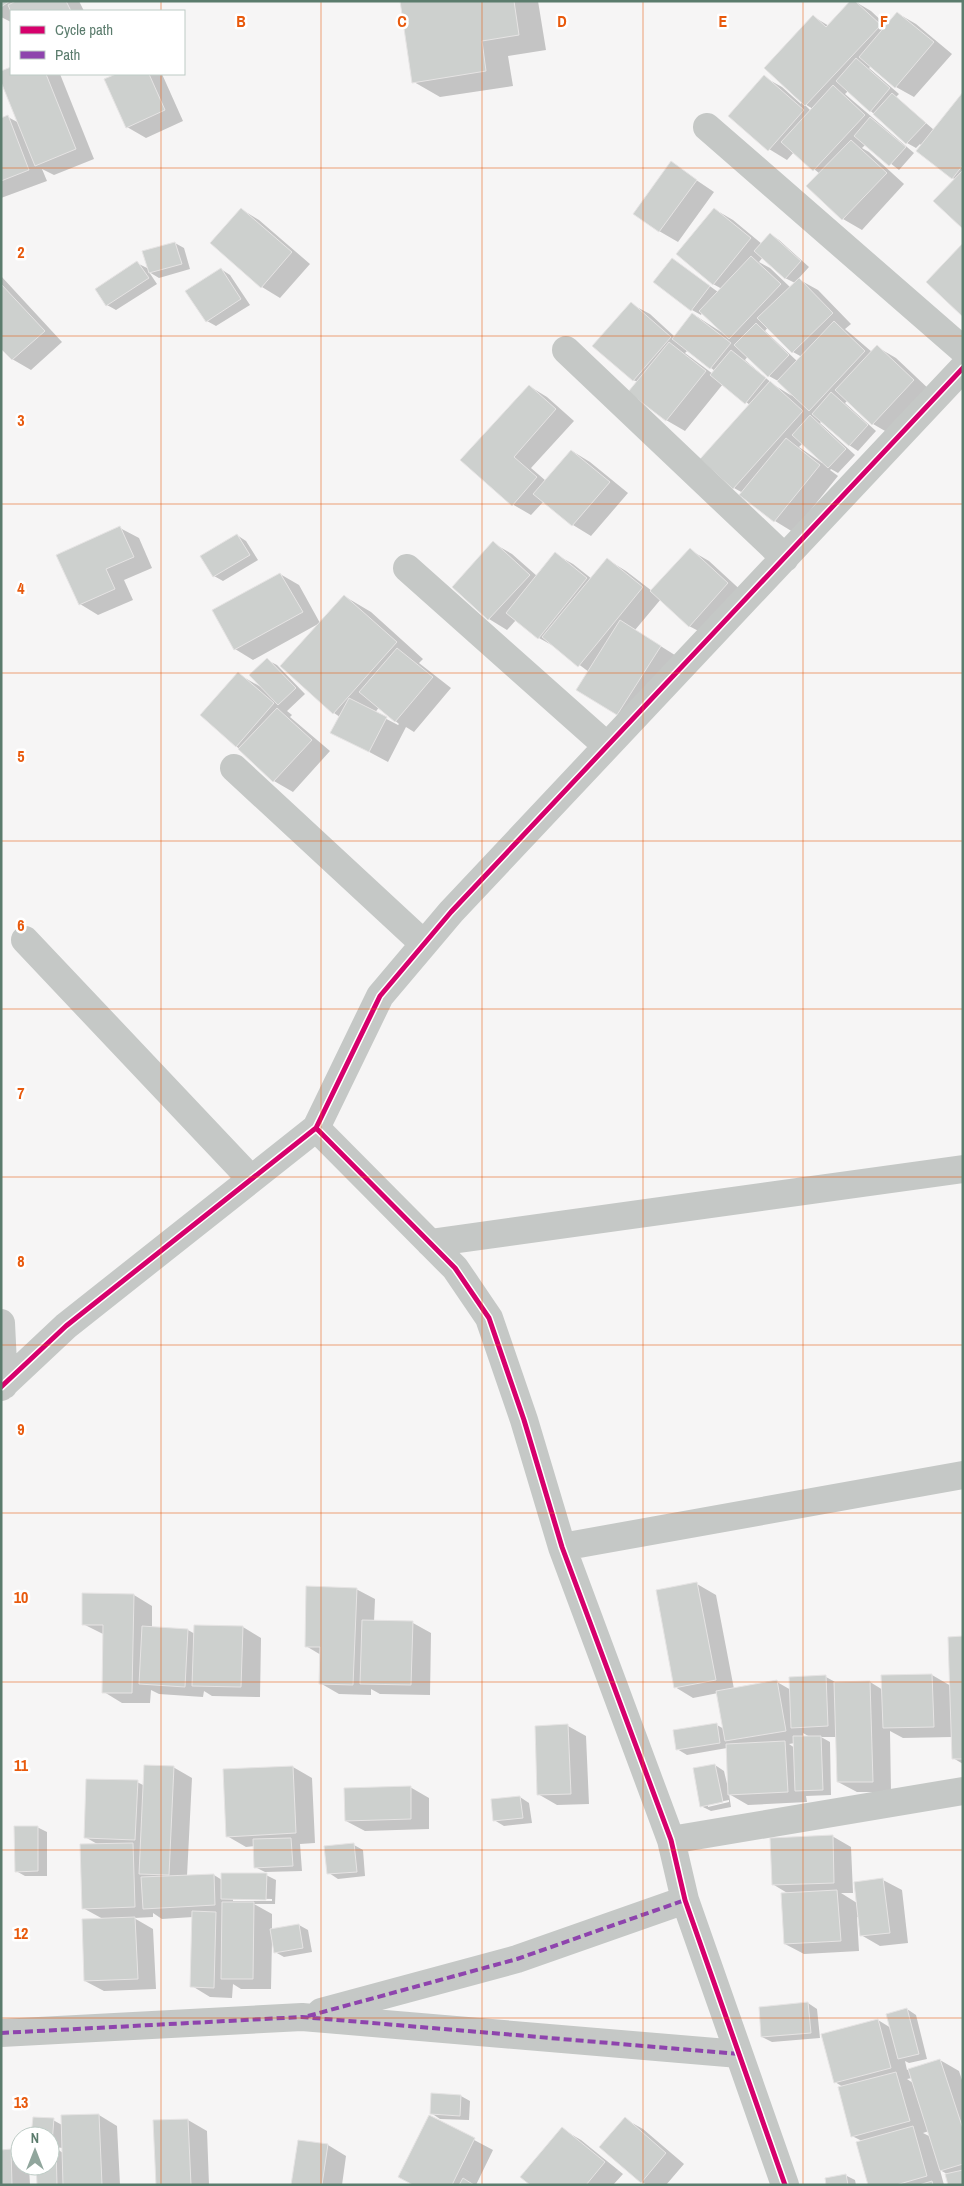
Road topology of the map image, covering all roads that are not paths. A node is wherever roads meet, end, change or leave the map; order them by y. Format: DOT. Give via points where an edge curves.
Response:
graph roads {
  1 [pos="707,127"];
  2 [pos="566,350"];
  3 [pos="963,350"];
  4 [pos="963,368"];
  5 [pos="785,558"];
  6 [pos="407,568"];
  7 [pos="607,746"];
  8 [pos="234,768"];
  9 [pos="25,940"];
  10 [pos="424,944"];
  11 [pos="316,1128"];
  12 [pos="963,1169"];
  13 [pos="250,1179"];
  14 [pos="430,1242"];
  15 [pos="1,1323"];
  16 [pos="2,1386"];
  17 [pos="963,1475"];
  18 [pos="562,1547"];
  19 [pos="963,1791"];
  20 [pos="671,1840"];
  21 [pos="686,1900"];
  22 [pos="302,2017"];
  23 [pos="1,2033"];
  24 [pos="740,2054"];
  25 [pos="785,2185"];
  1 -- 3 [label="street"];
  2 -- 5 [label="street"];
  4 -- 5 [label="street"];
  5 -- 7 [label="street"];
  6 -- 7 [label="street"];
  7 -- 10 [label="street"];
  8 -- 10 [label="street"];
  9 -- 13 [label="street"];
  10 -- 11 [label="street" via="380,996"];
  11 -- 13 [label="street"];
  11 -- 14 [label="street"];
  12 -- 14 [label="street"];
  13 -- 16 [label="street" via="66,1326"];
  14 -- 18 [label="street" via="455,1268 489,1318"];
  15 -- 16 [label="street"];
  17 -- 18 [label="street"];
  18 -- 20 [label="street"];
  19 -- 20 [label="street"];
  20 -- 21 [label="street"];
  21 -- 22 [label="street" via="517,1959"];
  21 -- 24 [label="street"];
  22 -- 23 [label="street"];
  22 -- 24 [label="street"];
  24 -- 25 [label="street"];
}
